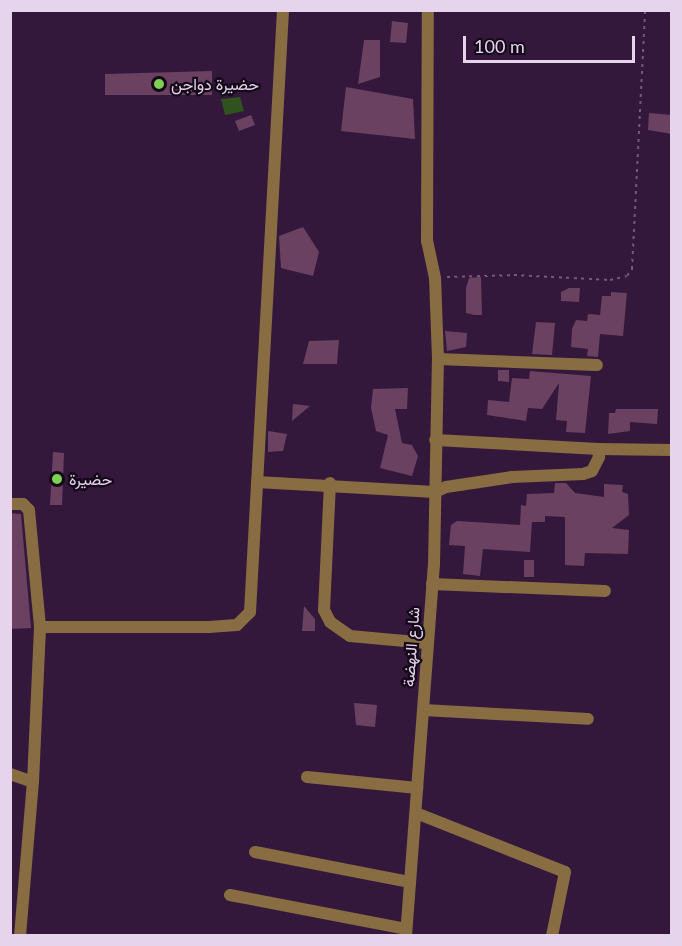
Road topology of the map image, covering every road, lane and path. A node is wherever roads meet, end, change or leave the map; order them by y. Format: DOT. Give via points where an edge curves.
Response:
graph roads {
  1 [pos="283,10"];
  2 [pos="428,10"];
  3 [pos="645,10"];
  4 [pos="435,278"];
  5 [pos="438,359"];
  6 [pos="597,365"];
  7 [pos="435,440"];
  8 [pos="598,449"];
  9 [pos="672,450"];
  10 [pos="257,482"];
  11 [pos="330,483"];
  12 [pos="435,492"];
  13 [pos="10,504"];
  14 [pos="432,584"];
  15 [pos="605,591"];
  16 [pos="40,627"];
  17 [pos="428,643"];
  18 [pos="424,710"];
  19 [pos="588,719"];
  20 [pos="10,774"];
  21 [pos="307,777"];
  22 [pos="33,782"];
  23 [pos="417,788"];
  24 [pos="416,813"];
  25 [pos="255,852"];
  26 [pos="410,882"];
  27 [pos="230,895"];
  28 [pos="406,932"];
  29 [pos="20,936"];
  30 [pos="552,936"];
  1 -- 10 [label="street"];
  2 -- 4 [label="street, شارع النهضة" via="427,231"];
  3 -- 4 [label="path" via="632,269 621,278 610,280 514,275"];
  4 -- 5 [label="street, شارع النهضة"];
  5 -- 6 [label="street"];
  5 -- 7 [label="street, شارع النهضة"];
  7 -- 8 [label="street"];
  7 -- 12 [label="street, شارع النهضة"];
  8 -- 9 [label="street"];
  8 -- 12 [label="street" via="597,465 583,474 512,477"];
  10 -- 11 [label="street"];
  10 -- 16 [label="street" via="251,603 244,622 209,627"];
  11 -- 12 [label="street"];
  11 -- 17 [label="street" via="324,610 330,622 350,636"];
  12 -- 14 [label="street, شارع النهضة"];
  13 -- 16 [label="street" via="23,504 29,510"];
  14 -- 15 [label="street"];
  14 -- 17 [label="street, شارع النهضة"];
  16 -- 22 [label="street"];
  17 -- 18 [label="street, شارع النهضة"];
  18 -- 19 [label="street"];
  18 -- 23 [label="street, شارع النهضة"];
  20 -- 22 [label="street"];
  21 -- 23 [label="street"];
  22 -- 29 [label="street"];
  23 -- 24 [label="street, شارع النهضة"];
  24 -- 26 [label="street, شارع النهضة"];
  24 -- 30 [label="street" via="565,872"];
  25 -- 26 [label="street"];
  26 -- 28 [label="street, شارع النهضة"];
  27 -- 28 [label="street"];
}
